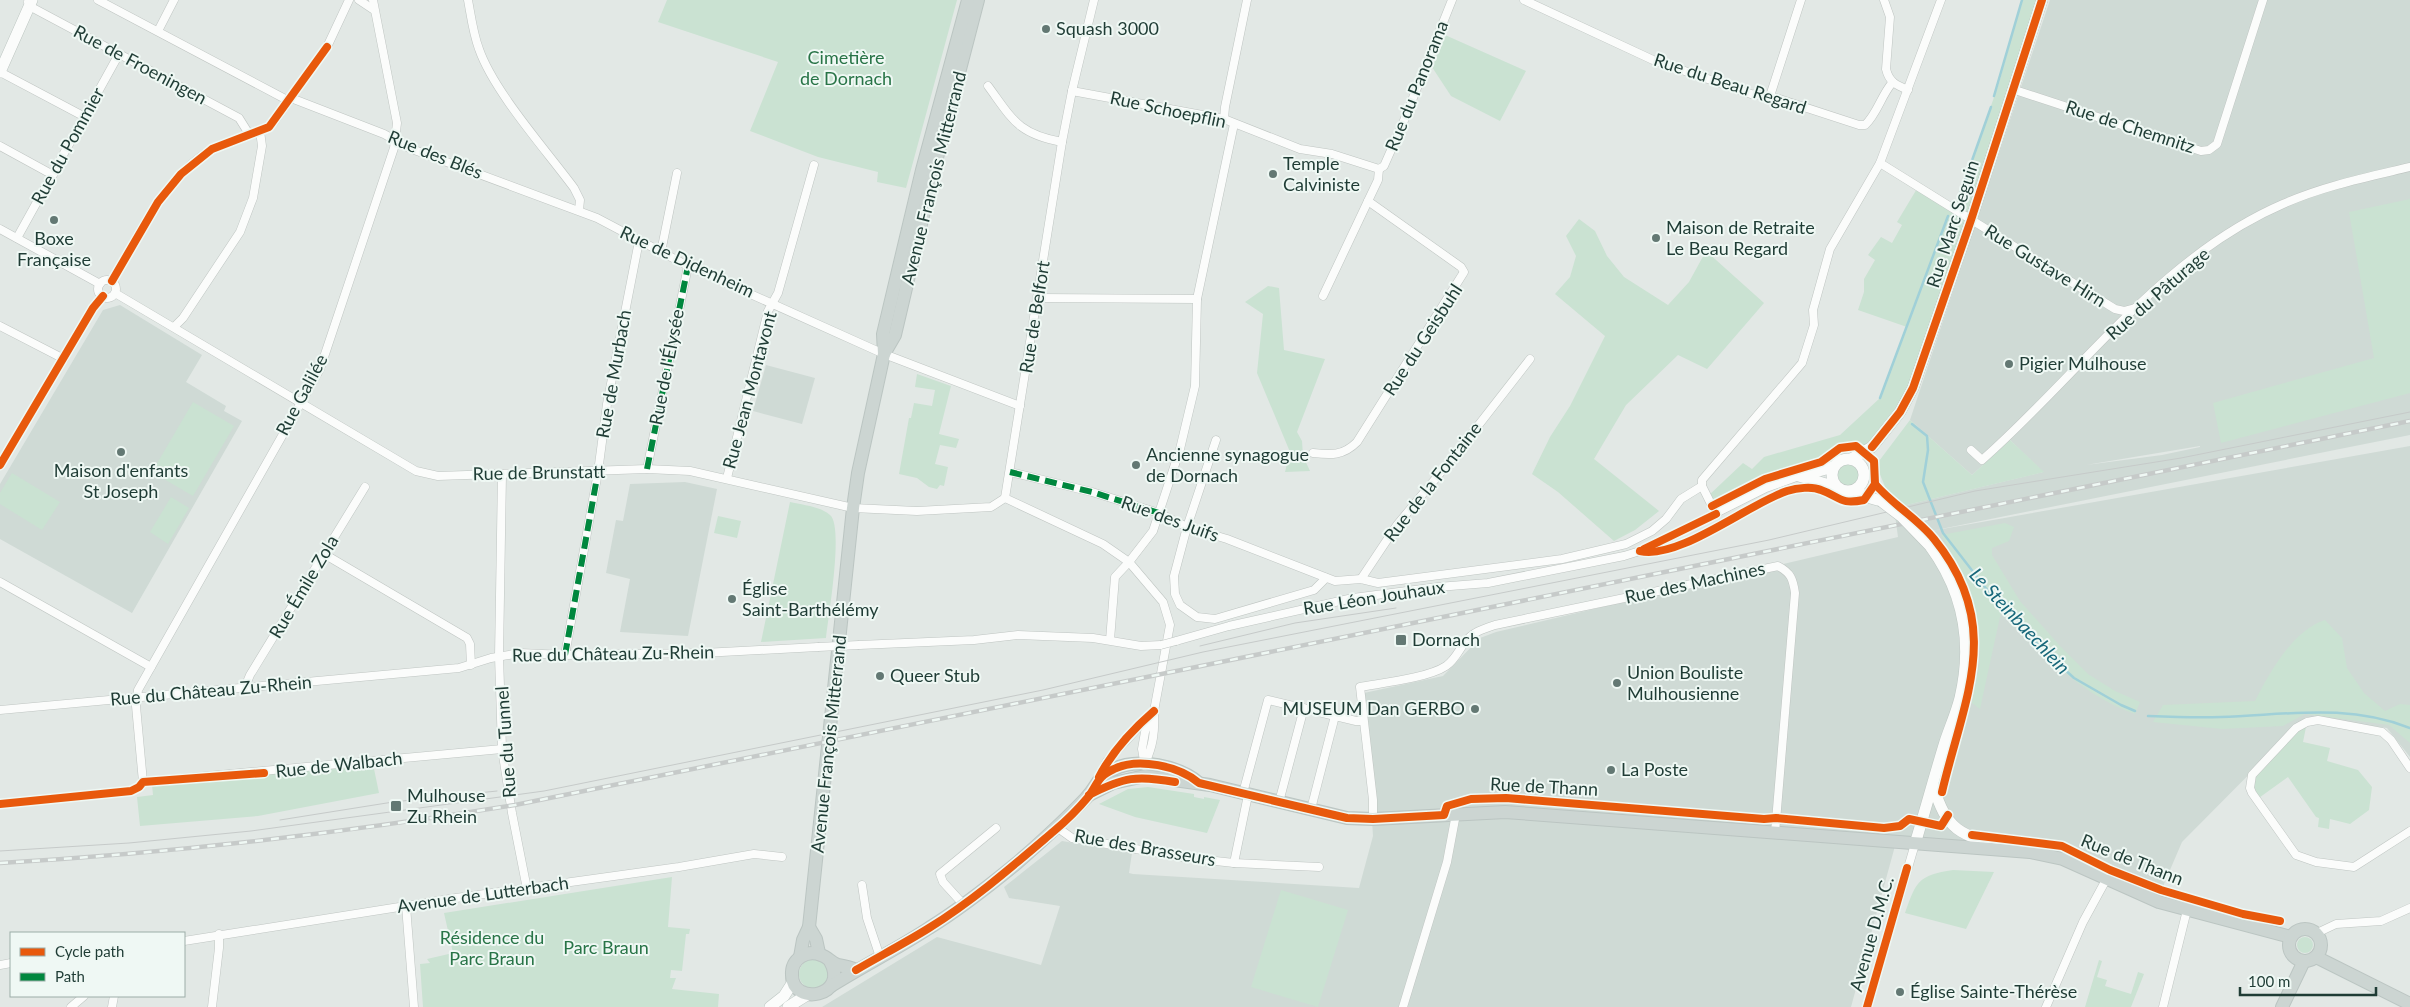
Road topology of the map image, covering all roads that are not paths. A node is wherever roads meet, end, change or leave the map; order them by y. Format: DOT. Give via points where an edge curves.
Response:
graph roads {
  1 [pos="98,0"];
  2 [pos="174,0"];
  3 [pos="349,0"];
  4 [pos="359,0"];
  5 [pos="373,0"];
  6 [pos="468,0"];
  7 [pos="968,0"];
  8 [pos="978,0"];
  9 [pos="1094,0"];
  10 [pos="1247,0"];
  11 [pos="1452,0"];
  12 [pos="1524,0"];
  13 [pos="1801,0"];
  14 [pos="1884,0"];
  15 [pos="1942,0"];
  16 [pos="2042,0"];
  17 [pos="2263,0"];
  18 [pos="29,1"];
  19 [pos="374,10"];
  20 [pos="158,31"];
  21 [pos="119,54"];
  22 [pos="0,72"];
  23 [pos="1892,83"];
  24 [pos="988,86"];
  25 [pos="2012,89"];
  26 [pos="1908,90"];
  27 [pos="1072,91"];
  28 [pos="1770,96"];
  29 [pos="290,100"];
  30 [pos="85,117"];
  31 [pos="1224,119"];
  32 [pos="1234,124"];
  33 [pos="260,131"];
  34 [pos="249,134"];
  35 [pos="396,140"];
  36 [pos="1062,142"];
  37 [pos="0,146"];
  38 [pos="1880,163"];
  39 [pos="814,165"];
  40 [pos="2410,167"];
  41 [pos="1378,170"];
  42 [pos="676,173"];
  43 [pos="53,175"];
  44 [pos="1368,202"];
  45 [pos="579,210"];
  46 [pos="1971,220"];
  47 [pos="0,229"];
  48 [pos="16,238"];
  49 [pos="639,241"];
  50 [pos="661,252"];
  51 [pos="688,266"];
  52 [pos="112,282"];
  53 [pos="100,284"];
  54 [pos="115,293"];
  55 [pos="103,296"];
  56 [pos="1323,296"];
  57 [pos="1038,298"];
  58 [pos="1197,300"];
  59 [pos="773,302"];
  60 [pos="2137,308"];
  61 [pos="2115,309"];
  62 [pos="0,326"];
  63 [pos="174,327"];
  64 [pos="2116,329"];
  65 [pos="884,354"];
  66 [pos="64,359"];
  67 [pos="1530,359"];
  68 [pos="299,403"];
  69 [pos="1020,406"];
  70 [pos="1216,440"];
  71 [pos="1872,447"];
  72 [pos="1971,450"];
  73 [pos="1313,453"];
  74 [pos="1851,459"];
  75 [pos="0,465"];
  76 [pos="1833,467"];
  77 [pos="647,469"];
  78 [pos="598,472"];
  79 [pos="1010,472"];
  80 [pos="502,474"];
  81 [pos="1799,476"];
  82 [pos="1864,476"];
  83 [pos="727,478"];
  84 [pos="1702,486"];
  85 [pos="365,487"];
  86 [pos="1836,487"];
  87 [pos="1855,490"];
  88 [pos="1005,498"];
  89 [pos="1881,501"];
  90 [pos="853,508"];
  91 [pos="1159,513"];
  92 [pos="1716,514"];
  93 [pos="1187,527"];
  94 [pos="324,554"];
  95 [pos="1129,562"];
  96 [pos="1326,578"];
  97 [pos="1361,579"];
  98 [pos="0,582"];
  99 [pos="1110,640"];
  100 [pos="565,655"];
  101 [pos="499,656"];
  102 [pos="471,665"];
  103 [pos="151,667"];
  104 [pos="245,687"];
  105 [pos="138,698"];
  106 [pos="1304,708"];
  107 [pos="0,710"];
  108 [pos="1154,711"];
  109 [pos="1335,716"];
  110 [pos="1363,720"];
  111 [pos="502,749"];
  112 [pos="1145,763"];
  113 [pos="2410,768"];
  114 [pos="1145,776"];
  115 [pos="1099,777"];
  116 [pos="143,782"];
  117 [pos="1199,783"];
  118 [pos="1933,785"];
  119 [pos="1246,794"];
  120 [pos="1089,795"];
  121 [pos="1278,802"];
  122 [pos="0,804"];
  123 [pos="1311,809"];
  124 [pos="1456,814"];
  125 [pos="1373,819"];
  126 [pos="996,828"];
  127 [pos="1058,828"];
  128 [pos="2410,831"];
  129 [pos="1775,833"];
  130 [pos="1914,844"];
  131 [pos="2030,852"];
  132 [pos="782,857"];
  133 [pos="1234,863"];
  134 [pos="1319,867"];
  135 [pos="2107,878"];
  136 [pos="862,884"];
  137 [pos="528,889"];
  138 [pos="963,904"];
  139 [pos="406,906"];
  140 [pos="2410,908"];
  141 [pos="2187,910"];
  142 [pos="810,927"];
  143 [pos="2317,933"];
  144 [pos="219,934"];
  145 [pos="2291,937"];
  146 [pos="185,941"];
  147 [pos="819,953"];
  148 [pos="800,957"];
  149 [pos="880,957"];
  150 [pos="2310,959"];
  151 [pos="830,961"];
  152 [pos="856,970"];
  153 [pos="793,982"];
  154 [pos="831,986"];
  155 [pos="807,995"];
  156 [pos="83,997"];
  157 [pos="2410,1004"];
  158 [pos="2165,1006"];
  159 [pos="71,1007"];
  160 [pos="212,1007"];
  161 [pos="414,1007"];
  162 [pos="770,1007"];
  163 [pos="788,1007"];
  164 [pos="1403,1007"];
  165 [pos="1867,1007"];
  166 [pos="2046,1007"];
  167 [pos="2282,1007"];
  1 -- 20 [label="street, Rue des Blés"];
  2 -- 20 [label="street"];
  3 -- 29 [label="street" via="327,47"];
  4 -- 19 [label="street"];
  5 -- 19 [label="street, Rue Galilée"];
  6 -- 45 [label="street" via="483,59 508,99 574,188 580,200"];
  7 -- 65 [label="main road, Avenue François Mitterrand" via="883,334"];
  8 -- 65 [label="main road, Avenue François Mitterrand" via="895,335"];
  9 -- 27 [label="street, Rue de Belfort"];
  10 -- 31 [label="street"];
  11 -- 41 [label="street, Rue du Panorama" via="1404,123 1384,166"];
  12 -- 28 [label="street, Rue du Beau Regard" via="1653,60 1751,94"];
  13 -- 28 [label="street"];
  14 -- 23 [label="street" via="1890,17 1886,69"];
  15 -- 26 [label="street"];
  16 -- 25 [label="street, Rue Marc Seguin"];
  17 -- 25 [label="street, Rue de Chemnitz" via="2216,144 2209,150"];
  18 -- 21 [label="street, Rue de Froeningen"];
  18 -- 22 [label="street"];
  19 -- 35 [label="street, Rue Galilée" via="397,123"];
  20 -- 29 [label="street, Rue des Blés"];
  21 -- 30 [label="street, Rue du Pommier"];
  21 -- 34 [label="street, Rue de Froeningen" via="238,118"];
  22 -- 30 [label="street"];
  23 -- 26 [label="street"];
  23 -- 28 [label="street, Rue du Beau Regard" via="1865,125"];
  24 -- 36 [label="street" via="1025,131 1039,138"];
  25 -- 46 [label="street, Rue Marc Seguin"];
  26 -- 38 [label="street"];
  27 -- 31 [label="street, Rue Schoepflin"];
  27 -- 36 [label="street, Rue de Belfort"];
  29 -- 33 [label="street" via="274,122"];
  29 -- 35 [label="street, Rue des Blés"];
  30 -- 43 [label="street, Rue du Pommier"];
  31 -- 32 [label="street, Rue Schoepflin"];
  32 -- 41 [label="street, Rue Schoepflin" via="1300,149 1332,154"];
  32 -- 58 [label="street"];
  33 -- 34 [label="street"];
  33 -- 63 [label="street" via="262,146 253,198 240,232"];
  34 -- 52 [label="street" via="212,149 181,174 158,202"];
  35 -- 45 [label="street, Rue des Blés" via="409,148"];
  35 -- 68 [label="street, Rue Galilée" via="320,369"];
  36 -- 57 [label="street, Rue de Belfort"];
  37 -- 43 [label="street"];
  38 -- 46 [label="street, Rue Gustave Hirn"];
  38 -- 84 [label="street" via="1830,249 1802,364 1709,471 1702,480"];
  39 -- 59 [label="street, Rue Jean Montavont"];
  40 -- 60 [label="street, Rue du Pâturage" via="2337,185 2283,204 2198,255"];
  41 -- 44 [label="street, Rue du Panorama" via="1378,180"];
  42 -- 50 [label="street"];
  43 -- 48 [label="street, Rue du Pommier"];
  44 -- 56 [label="street, Rue du Panorama"];
  44 -- 73 [label="street, Rue du Geisbuhl" via="1462,267 1464,272 1357,442 1349,450 1336,455"];
  45 -- 49 [label="street, Rue de Didenheim"];
  46 -- 61 [label="street, Rue Gustave Hirn"];
  46 -- 71 [label="street, Rue Marc Seguin" via="1910,395"];
  47 -- 48 [label="street"];
  48 -- 53 [label="street"];
  49 -- 50 [label="street, Rue de Didenheim"];
  49 -- 78 [label="street, Rue de Murbach" via="607,404"];
  50 -- 51 [label="street, Rue de Didenheim"];
  51 -- 59 [label="street, Rue de Didenheim"];
  51 -- 77 [label="street, Rue de l'Élysée"];
  52 -- 53 [label="street"];
  52 -- 54 [label="street"];
  53 -- 55 [label="street" via="99,292"];
  54 -- 55 [label="street" via="111,297"];
  54 -- 63 [label="street, Rue de Brunstatt"];
  55 -- 66 [label="street"];
  57 -- 58 [label="street"];
  57 -- 69 [label="street, Rue de Belfort"];
  58 -- 91 [label="street" via="1195,386 1180,449"];
  59 -- 65 [label="street, Rue de Didenheim"];
  59 -- 83 [label="street, Rue Jean Montavont"];
  60 -- 61 [label="street, Rue Gustave Hirn"];
  60 -- 64 [label="street, Rue du Pâturage"];
  61 -- 64 [label="street"];
  62 -- 66 [label="street"];
  63 -- 68 [label="street, Rue de Brunstatt"];
  64 -- 72 [label="street, Rue du Pâturage" via="1982,460"];
  65 -- 69 [label="street, Rue de Didenheim"];
  65 -- 90 [label="main road, Avenue François Mitterrand"];
  66 -- 75 [label="street"];
  67 -- 97 [label="street, Rue de la Fontaine" via="1397,524"];
  68 -- 80 [label="street, Rue de Brunstatt" via="416,471 438,476"];
  68 -- 103 [label="street, Rue Galilée"];
  69 -- 79 [label="street, Rue de Belfort"];
  70 -- 93 [label="street"];
  71 -- 74 [label="street, Rue Marc Seguin"];
  71 -- 82 [label="street, Rue Marc Seguin"];
  74 -- 76 [label="street" via="1840,460"];
  74 -- 82 [label="street" via="1860,464"];
  76 -- 81 [label="street, Rue Léon Jouhaux"];
  76 -- 86 [label="street" via="1831,477"];
  77 -- 78 [label="street, Rue de Brunstatt"];
  77 -- 83 [label="street, Rue de Brunstatt" via="690,471"];
  78 -- 80 [label="street, Rue de Brunstatt"];
  78 -- 100 [label="street, Rue de Murbach"];
  79 -- 88 [label="street, Rue de Belfort"];
  79 -- 91 [label="street, Rue des Juifs"];
  80 -- 101 [label="street, Rue du Tunnel"];
  81 -- 86 [label="street"];
  81 -- 92 [label="street, Rue Léon Jouhaux" via="1766,488"];
  82 -- 87 [label="street"];
  82 -- 89 [label="street"];
  83 -- 90 [label="street, Rue de Brunstatt"];
  84 -- 92 [label="street"];
  84 -- 97 [label="street" via="1682,499 1652,531 1621,546 1562,559 1435,577 1378,583"];
  85 -- 94 [label="street, Rue Émile Zola"];
  86 -- 87 [label="street" via="1844,491"];
  87 -- 89 [label="street"];
  88 -- 90 [label="street, Rue de Brunstatt" via="991,507 917,511"];
  88 -- 95 [label="street" via="1103,544"];
  89 -- 118 [label="street, bridge" via="1902,517 1944,566 1957,596 1965,630 1966,670 1960,700"];
  90 -- 142 [label="main road, Avenue François Mitterrand"];
  91 -- 93 [label="street, Rue des Juifs"];
  91 -- 95 [label="street" via="1154,531"];
  92 -- 99 [label="street, Rue Léon Jouhaux, bridge" via="1624,556 1488,583 1384,593 1333,602 1161,645 1141,646"];
  93 -- 96 [label="street, Rue des Juifs" via="1228,539"];
  93 -- 96 [label="street" via="1174,585 1180,605 1197,618 1215,619 1314,590"];
  94 -- 102 [label="street" via="467,638"];
  94 -- 104 [label="street, Rue Émile Zola"];
  95 -- 99 [label="street" via="1115,577"];
  95 -- 108 [label="street" via="1156,592 1168,617 1169,634"];
  96 -- 97 [label="street" via="1335,581"];
  98 -- 103 [label="street"];
  99 -- 100 [label="street, Rue du Château Zu-Rhein, bridge" via="1018,635 703,653"];
  100 -- 101 [label="street, Rue du Château Zu-Rhein" via="520,653"];
  101 -- 102 [label="street, Rue du Château Zu-Rhein"];
  101 -- 111 [label="street, Rue du Tunnel"];
  102 -- 104 [label="street, Rue du Château Zu-Rhein"];
  103 -- 105 [label="street, Rue Galilée" via="138,690"];
  104 -- 105 [label="street, Rue du Château Zu-Rhein"];
  105 -- 107 [label="street, Rue du Château Zu-Rhein"];
  105 -- 116 [label="street, Rue Galilée"];
  106 -- 109 [label="street"];
  106 -- 119 [label="street, Rue des Brasseurs" via="1268,700"];
  106 -- 121 [label="street"];
  108 -- 112 [label="street" via="1142,749"];
  108 -- 115 [label="street" via="1107,761"];
  109 -- 110 [label="street"];
  109 -- 123 [label="street"];
  110 -- 125 [label="street"];
  110 -- 129 [label="street, Rue des Machines" via="1360,688 1440,669 1452,662 1474,633 1494,625 1778,566 1788,571 1795,593"];
  111 -- 116 [label="street, Rue de Walbach"];
  111 -- 137 [label="street, Rue du Tunnel"];
  112 -- 114 [label="street"];
  112 -- 115 [label="main road" via="1114,768"];
  112 -- 117 [label="main road, Rue de Thann" via="1190,775"];
  113 -- 128 [label="street" via="2382,732 2312,721 2302,724 2290,734 2255,770 2250,784 2256,800 2292,851 2304,859 2354,867"];
  114 -- 117 [label="main road, Rue de Thann"];
  114 -- 120 [label="main road" via="1113,783"];
  115 -- 120 [label="main road"];
  116 -- 122 [label="street, Rue de Walbach" via="131,791"];
  117 -- 119 [label="main road, Rue de Thann"];
  118 -- 130 [label="street"];
  118 -- 131 [label="street" via="1941,810 1955,828 1974,839"];
  119 -- 121 [label="main road, Rue de Thann"];
  119 -- 133 [label="street, Rue des Brasseurs"];
  120 -- 127 [label="main road"];
  121 -- 123 [label="main road, Rue de Thann"];
  123 -- 125 [label="main road, Rue de Thann" via="1347,818"];
  124 -- 125 [label="main road, Rue de Thann"];
  124 -- 129 [label="main road, Rue de Thann" via="1505,812"];
  124 -- 164 [label="street" via="1447,862"];
  126 -- 138 [label="street" via="940,874"];
  127 -- 133 [label="street, Rue des Brasseurs" via="1072,838"];
  127 -- 138 [label="main road"];
  129 -- 130 [label="main road, Rue de Thann"];
  130 -- 131 [label="main road, Rue de Thann"];
  130 -- 165 [label="street, Avenue D.M.C."];
  131 -- 135 [label="main road, Rue de Thann" via="2062,858"];
  132 -- 137 [label="street, Avenue de Lutterbach" via="754,854"];
  133 -- 134 [label="street, Rue des Brasseurs"];
  135 -- 141 [label="main road, Rue de Thann" via="2159,902"];
  135 -- 166 [label="street" via="2083,922"];
  136 -- 149 [label="street" via="867,918"];
  137 -- 139 [label="street, Avenue de Lutterbach"];
  138 -- 149 [label="main road"];
  139 -- 144 [label="street, Avenue de Lutterbach"];
  139 -- 161 [label="street"];
  140 -- 143 [label="street" via="2381,921 2336,924"];
  141 -- 145 [label="main road, Rue de Thann"];
  141 -- 158 [label="street"];
  142 -- 147 [label="main road, Avenue François Mitterrand"];
  142 -- 148 [label="main road, Avenue François Mitterrand" via="803,940"];
  143 -- 145 [label="main road" via="2302,929"];
  143 -- 150 [label="main road" via="2321,947"];
  144 -- 146 [label="street, Avenue de Lutterbach"];
  144 -- 160 [label="street"];
  145 -- 150 [label="main road" via="2291,954 2297,959"];
  147 -- 148 [label="main road"];
  147 -- 151 [label="main road"];
  148 -- 153 [label="main road" via="792,968"];
  149 -- 152 [label="main road"];
  150 -- 157 [label="main road"];
  150 -- 167 [label="main road"];
  151 -- 152 [label="main road"];
  151 -- 154 [label="main road" via="835,973"];
  152 -- 154 [label="main road"];
  153 -- 155 [label="main road"];
  153 -- 162 [label="street" via="784,996"];
  154 -- 155 [label="main road" via="821,995"];
  155 -- 163 [label="street"];
  156 -- 159 [label="street"];
}
